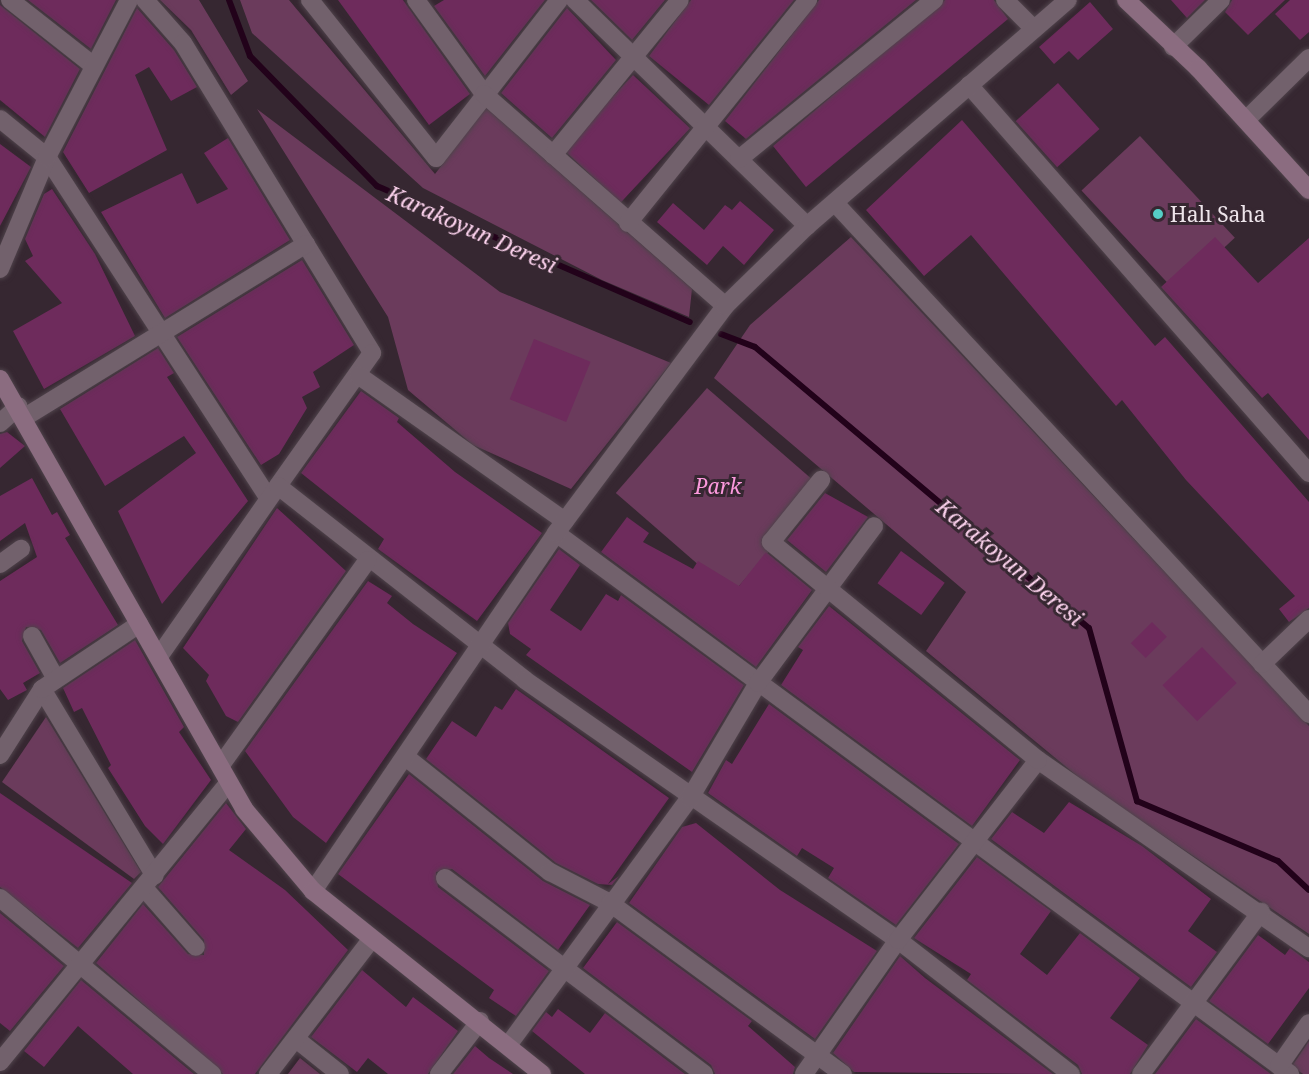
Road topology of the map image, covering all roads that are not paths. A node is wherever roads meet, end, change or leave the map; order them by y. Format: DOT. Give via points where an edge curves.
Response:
graph roads {
  1 [pos="9,0"];
  2 [pos="129,0"];
  3 [pos="145,0"];
  4 [pos="310,0"];
  5 [pos="559,0"];
  6 [pos="575,0"];
  7 [pos="680,0"];
  8 [pos="808,0"];
  9 [pos="934,0"];
  10 [pos="1005,0"];
  11 [pos="1068,0"];
  12 [pos="1126,0"];
  13 [pos="1221,0"];
  14 [pos="425,3"];
  15 [pos="1034,29"];
  16 [pos="1173,47"];
  17 [pos="634,56"];
  18 [pos="1309,58"];
  19 [pos="94,66"];
  20 [pos="969,85"];
  21 [pos="484,94"];
  22 [pos="0,119"];
  23 [pos="1247,119"];
  24 [pos="707,124"];
  25 [pos="553,155"];
  26 [pos="47,157"];
  27 [pos="739,159"];
  28 [pos="1308,187"];
  29 [pos="835,203"];
  30 [pos="628,223"];
  31 [pos="807,226"];
  32 [pos="306,244"];
  33 [pos="0,269"];
  34 [pos="725,306"];
  35 [pos="159,333"];
  36 [pos="358,375"];
  37 [pos="0,379"];
  38 [pos="22,412"];
  39 [pos="0,423"];
  40 [pos="1309,473"];
  41 [pos="821,480"];
  42 [pos="273,491"];
  43 [pos="874,526"];
  44 [pos="560,527"];
  45 [pos="21,549"];
  46 [pos="368,560"];
  47 [pos="0,564"];
  48 [pos="827,589"];
  49 [pos="1309,619"];
  50 [pos="139,624"];
  51 [pos="32,636"];
  52 [pos="482,646"];
  53 [pos="160,656"];
  54 [pos="1262,664"];
  55 [pos="758,683"];
  56 [pos="49,684"];
  57 [pos="1309,714"];
  58 [pos="0,755"];
  59 [pos="407,758"];
  60 [pos="1038,760"];
  61 [pos="221,765"];
  62 [pos="228,783"];
  63 [pos="690,798"];
  64 [pos="974,843"];
  65 [pos="445,878"];
  66 [pos="150,883"];
  67 [pos="313,891"];
  68 [pos="0,898"];
  69 [pos="610,903"];
  70 [pos="1260,912"];
  71 [pos="371,940"];
  72 [pos="898,940"];
  73 [pos="196,947"];
  74 [pos="1309,948"];
  75 [pos="79,965"];
  76 [pos="566,966"];
  77 [pos="1191,1004"];
  78 [pos="480,1022"];
  79 [pos="1309,1023"];
  80 [pos="296,1039"];
  81 [pos="509,1044"];
  82 [pos="818,1055"];
  83 [pos="0,1062"];
  84 [pos="1285,1070"];
  85 [pos="12,1074"];
  86 [pos="212,1074"];
  87 [pos="268,1074"];
  88 [pos="340,1074"];
  89 [pos="439,1074"];
  90 [pos="542,1074"];
  91 [pos="704,1074"];
  92 [pos="804,1074"];
  93 [pos="843,1074"];
  94 [pos="1071,1074"];
  95 [pos="1141,1074"];
  1 -- 19 [label="street"];
  2 -- 19 [label="street"];
  3 -- 32 [label="street" via="183,43"];
  4 -- 21 [label="street" via="436,158"];
  5 -- 21 [label="street"];
  6 -- 17 [label="street"];
  7 -- 17 [label="street"];
  8 -- 24 [label="street"];
  9 -- 27 [label="street"];
  10 -- 15 [label="street"];
  11 -- 15 [label="street"];
  12 -- 16 [label="street"];
  13 -- 16 [label="street"];
  14 -- 21 [label="street"];
  15 -- 20 [label="street"];
  16 -- 23 [label="street"];
  17 -- 24 [label="street"];
  17 -- 25 [label="street"];
  18 -- 23 [label="street"];
  19 -- 26 [label="street"];
  20 -- 29 [label="street"];
  20 -- 40 [label="street"];
  21 -- 25 [label="street"];
  22 -- 26 [label="street"];
  23 -- 28 [label="street"];
  24 -- 27 [label="street"];
  24 -- 30 [label="street"];
  25 -- 30 [label="street"];
  26 -- 33 [label="street"];
  26 -- 35 [label="street"];
  27 -- 31 [label="street"];
  29 -- 31 [label="street"];
  29 -- 54 [label="street"];
  30 -- 34 [label="street"];
  31 -- 34 [label="street"];
  32 -- 35 [label="street"];
  32 -- 36 [label="street" via="372,353"];
  34 -- 44 [label="street"];
  35 -- 38 [label="street"];
  35 -- 42 [label="street"];
  36 -- 42 [label="street"];
  36 -- 44 [label="street"];
  37 -- 38 [label="street"];
  38 -- 39 [label="street"];
  38 -- 50 [label="street"];
  41 -- 48 [label="street" via="771,542"];
  42 -- 46 [label="street"];
  42 -- 53 [label="street"];
  43 -- 48 [label="street"];
  44 -- 52 [label="street"];
  44 -- 55 [label="street"];
  45 -- 47 [label="street"];
  46 -- 52 [label="street"];
  46 -- 61 [label="street"];
  48 -- 55 [label="street"];
  48 -- 60 [label="street"];
  49 -- 54 [label="street"];
  50 -- 53 [label="street"];
  50 -- 56 [label="street"];
  51 -- 56 [label="street"];
  52 -- 59 [label="street"];
  52 -- 63 [label="street"];
  53 -- 61 [label="street"];
  54 -- 57 [label="street"];
  55 -- 63 [label="street"];
  55 -- 64 [label="street"];
  56 -- 58 [label="street"];
  56 -- 66 [label="street"];
  59 -- 67 [label="street"];
  59 -- 69 [label="street" via="550,872"];
  60 -- 64 [label="street"];
  60 -- 70 [label="street"];
  61 -- 62 [label="street"];
  62 -- 66 [label="street"];
  62 -- 67 [label="street"];
  63 -- 69 [label="street"];
  63 -- 72 [label="street"];
  64 -- 72 [label="street"];
  64 -- 77 [label="street"];
  65 -- 76 [label="street"];
  66 -- 73 [label="street"];
  66 -- 75 [label="street"];
  67 -- 71 [label="street"];
  68 -- 75 [label="street"];
  69 -- 76 [label="street"];
  69 -- 82 [label="street"];
  70 -- 74 [label="street"];
  70 -- 77 [label="street"];
  71 -- 78 [label="street"];
  71 -- 80 [label="street"];
  72 -- 82 [label="street"];
  72 -- 94 [label="street"];
  75 -- 83 [label="street"];
  75 -- 86 [label="street"];
  76 -- 81 [label="street"];
  76 -- 91 [label="street"];
  77 -- 84 [label="street"];
  77 -- 95 [label="street"];
  78 -- 81 [label="street"];
  78 -- 89 [label="street"];
  79 -- 84 [label="street"];
  80 -- 87 [label="street"];
  80 -- 88 [label="street"];
  81 -- 90 [label="street"];
  82 -- 92 [label="street"];
  82 -- 93 [label="street"];
  83 -- 85 [label="street"];
}
